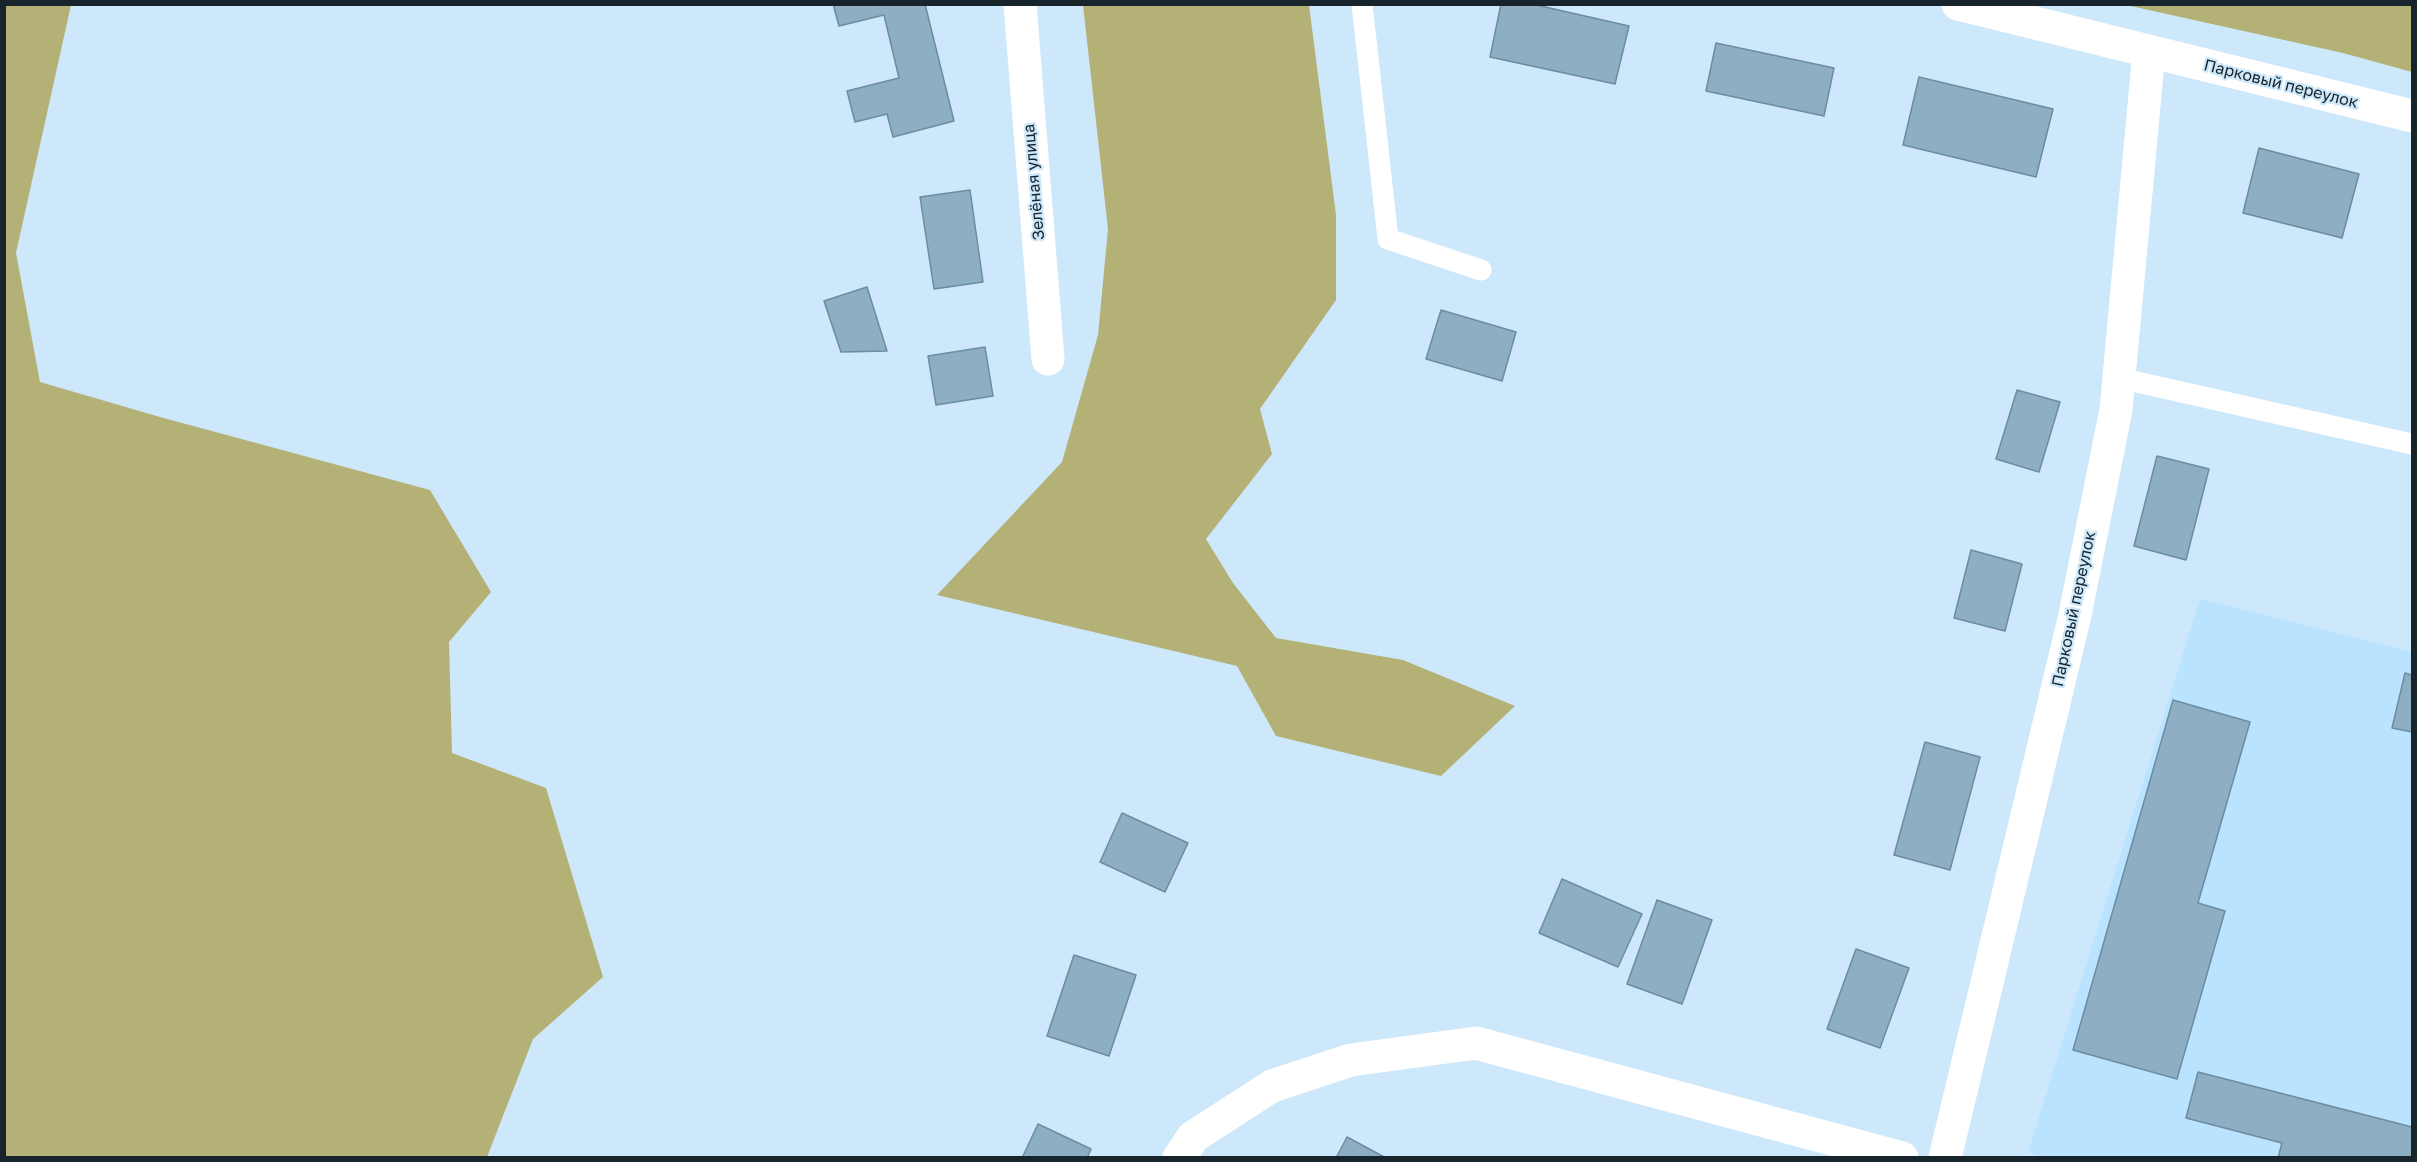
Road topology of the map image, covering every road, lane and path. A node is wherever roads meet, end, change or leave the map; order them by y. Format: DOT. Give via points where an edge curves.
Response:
graph roads {
  1 [pos="1020,4"];
  2 [pos="1362,4"];
  3 [pos="1958,4"];
  4 [pos="2149,51"];
  5 [pos="2412,116"];
  6 [pos="1481,270"];
  7 [pos="1048,359"];
  8 [pos="2119,378"];
  9 [pos="2412,444"];
  10 [pos="1179,1158"];
  11 [pos="1902,1158"];
  12 [pos="1945,1158"];
  1 -- 7 [label="street, Зелёная улица"];
  2 -- 6 [label="lane" via="1388,239"];
  3 -- 4 [label="street, Парковый переулок"];
  4 -- 5 [label="street, Парковый переулок"];
  4 -- 8 [label="street, Парковый переулок"];
  8 -- 9 [label="lane"];
  8 -- 12 [label="street, Парковый переулок" via="2116,410 2074,615"];
  10 -- 11 [label="street" via="1193,1137 1272,1086 1351,1060 1476,1043"];
}
